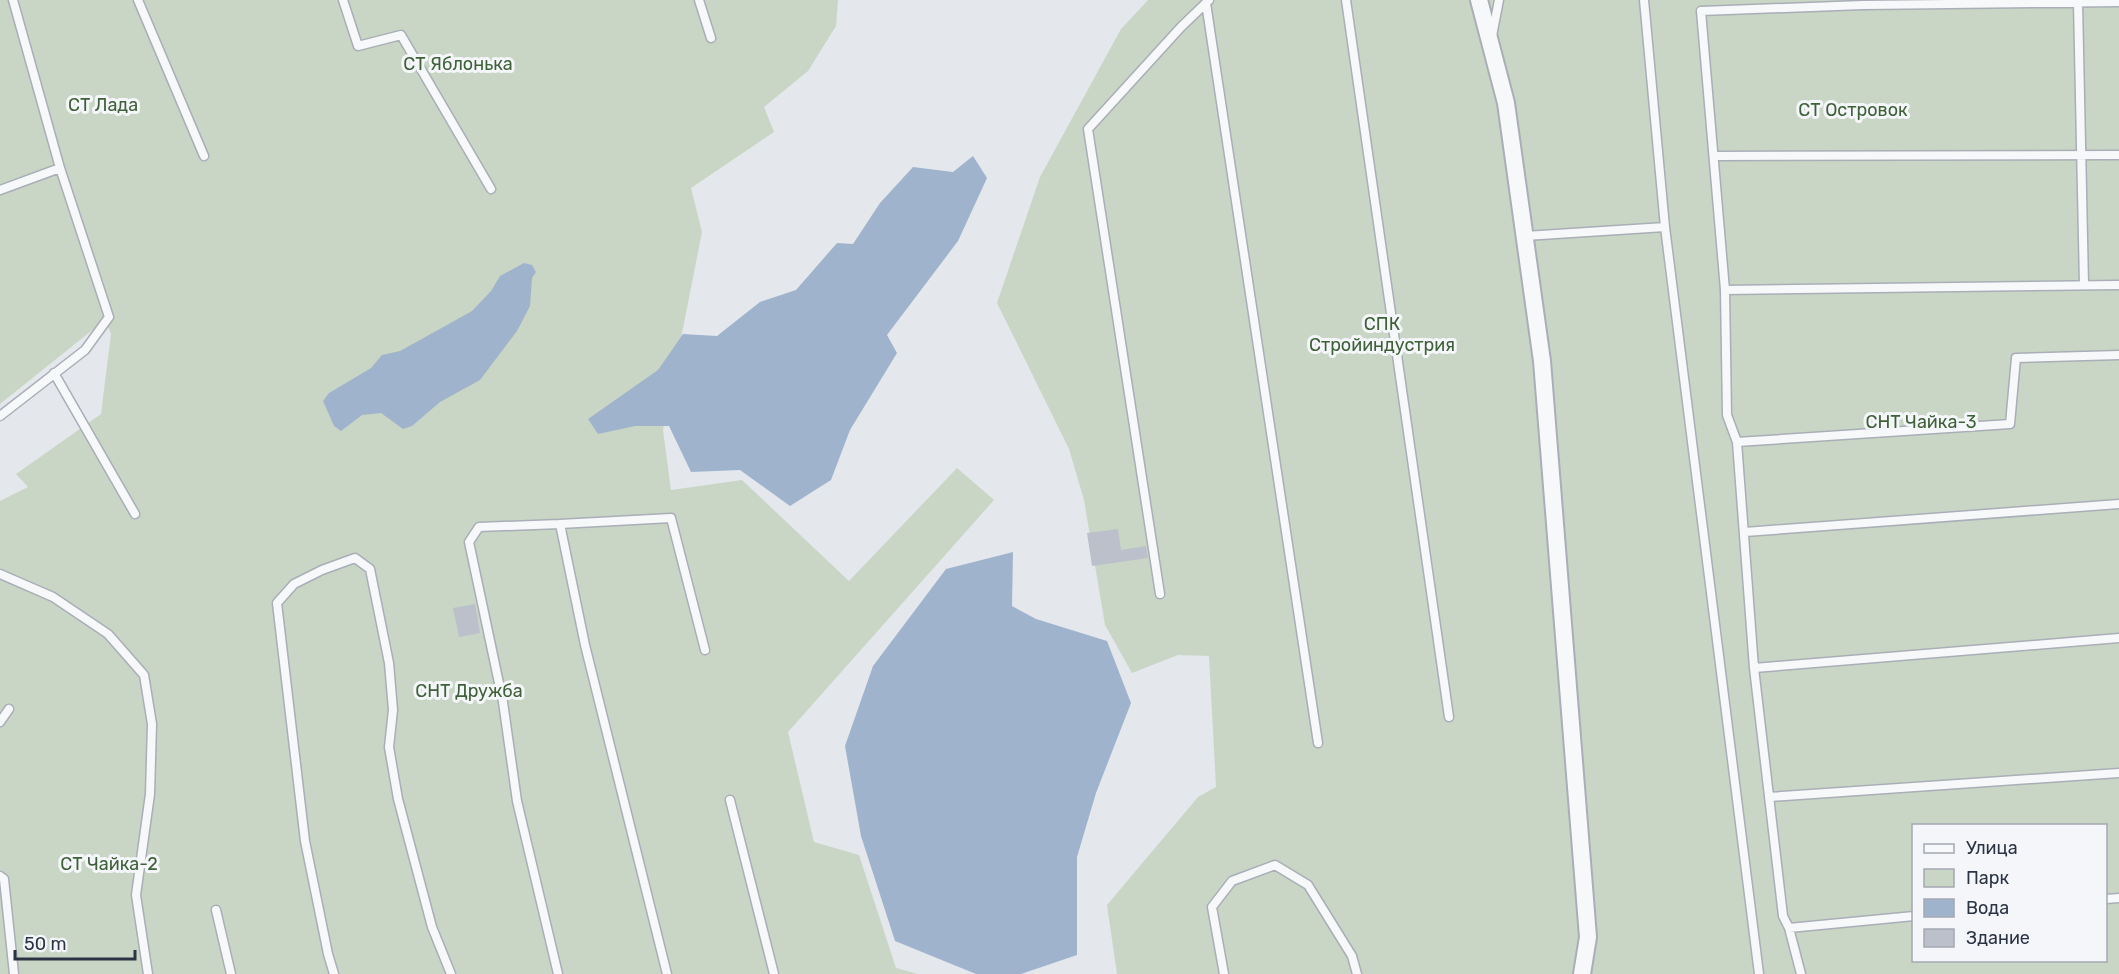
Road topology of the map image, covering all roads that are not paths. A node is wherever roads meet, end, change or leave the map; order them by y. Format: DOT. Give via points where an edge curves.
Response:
graph roads {
  1 [pos="13,0"];
  2 [pos="138,0"];
  3 [pos="343,0"];
  4 [pos="699,0"];
  5 [pos="1346,0"];
  6 [pos="1479,0"];
  7 [pos="1499,0"];
  8 [pos="1644,0"];
  9 [pos="1208,2"];
  10 [pos="2119,2"];
  11 [pos="2078,3"];
  12 [pos="711,38"];
  13 [pos="1490,42"];
  14 [pos="2119,155"];
  15 [pos="204,156"];
  16 [pos="1715,156"];
  17 [pos="2081,156"];
  18 [pos="60,168"];
  19 [pos="491,189"];
  20 [pos="0,190"];
  21 [pos="1665,227"];
  22 [pos="1525,236"];
  23 [pos="2084,285"];
  24 [pos="2119,285"];
  25 [pos="1725,290"];
  26 [pos="2119,355"];
  27 [pos="54,373"];
  28 [pos="0,416"];
  29 [pos="1737,442"];
  30 [pos="2119,504"];
  31 [pos="135,514"];
  32 [pos="560,524"];
  33 [pos="1745,532"];
  34 [pos="0,573"];
  35 [pos="1160,594"];
  36 [pos="2119,638"];
  37 [pos="705,650"];
  38 [pos="1754,668"];
  39 [pos="9,709"];
  40 [pos="1449,717"];
  41 [pos="0,722"];
  42 [pos="1318,743"];
  43 [pos="2119,773"];
  44 [pos="1769,797"];
  45 [pos="730,800"];
  46 [pos="0,876"];
  47 [pos="216,910"];
  48 [pos="1912,916"];
  49 [pos="1789,928"];
  50 [pos="14,974"];
  51 [pos="148,974"];
  52 [pos="231,974"];
  53 [pos="334,974"];
  54 [pos="451,974"];
  55 [pos="558,974"];
  56 [pos="667,974"];
  57 [pos="774,974"];
  58 [pos="1224,974"];
  59 [pos="1357,974"];
  60 [pos="1582,974"];
  61 [pos="1759,974"];
  62 [pos="1801,974"];
  1 -- 18 [label="lane"];
  2 -- 15 [label="lane"];
  3 -- 19 [label="lane" via="358,46 401,35"];
  4 -- 12 [label="lane"];
  5 -- 40 [label="lane"];
  6 -- 13 [label="street"];
  7 -- 13 [label="lane"];
  8 -- 21 [label="lane"];
  9 -- 35 [label="lane" via="1088,129"];
  9 -- 42 [label="lane"];
  10 -- 11 [label="lane"];
  11 -- 16 [label="lane" via="1701,11"];
  11 -- 17 [label="lane"];
  13 -- 22 [label="street" via="1506,103"];
  14 -- 17 [label="lane"];
  16 -- 17 [label="lane"];
  16 -- 25 [label="lane"];
  17 -- 23 [label="lane"];
  18 -- 20 [label="lane"];
  18 -- 27 [label="lane" via="109,317 85,350"];
  21 -- 22 [label="lane"];
  21 -- 61 [label="lane"];
  22 -- 60 [label="street" via="1542,361 1588,937"];
  23 -- 24 [label="lane"];
  23 -- 25 [label="lane"];
  25 -- 29 [label="lane" via="1727,415"];
  26 -- 29 [label="lane" via="2016,358 2010,424"];
  27 -- 28 [label="lane"];
  27 -- 31 [label="lane"];
  29 -- 33 [label="lane"];
  30 -- 33 [label="lane"];
  32 -- 37 [label="lane" via="671,518"];
  32 -- 55 [label="lane" via="479,527 469,542 503,702 516,801"];
  32 -- 56 [label="lane" via="585,645"];
  33 -- 38 [label="lane"];
  34 -- 51 [label="lane" via="53,597 108,634 144,675 152,724 150,794 136,895"];
  36 -- 38 [label="lane"];
  38 -- 44 [label="lane"];
  39 -- 41 [label="lane"];
  43 -- 44 [label="lane"];
  44 -- 49 [label="lane" via="1783,916"];
  45 -- 57 [label="lane"];
  46 -- 50 [label="lane" via="4,879"];
  47 -- 52 [label="lane"];
  48 -- 49 [label="lane"];
  49 -- 62 [label="lane"];
  53 -- 54 [label="lane" via="305,841 276,603 294,584 355,558 370,569 389,663 393,710 389,747 398,799 432,927"];
  58 -- 59 [label="lane" via="1212,907 1232,881 1275,865 1308,885 1352,956"];
}
